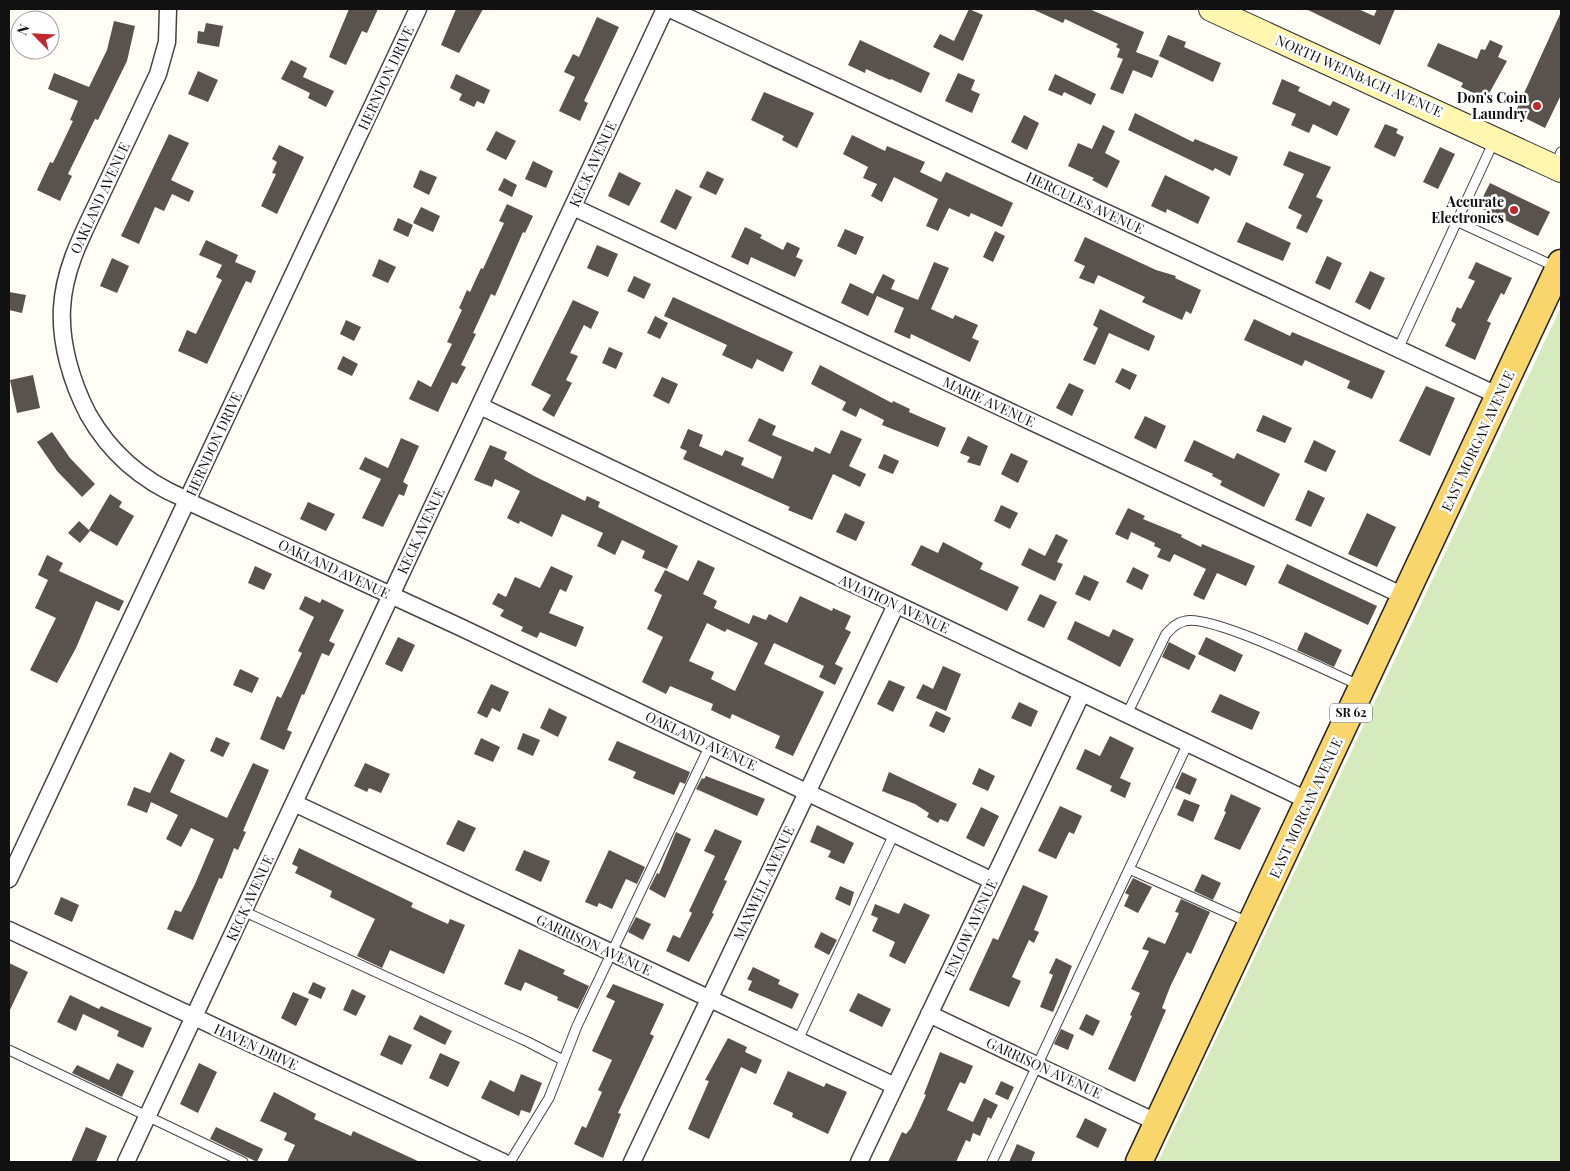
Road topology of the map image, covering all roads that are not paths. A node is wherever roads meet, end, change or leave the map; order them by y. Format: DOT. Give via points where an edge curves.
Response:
graph roads {
  1 [pos="168,9"];
  2 [pos="418,9"];
  3 [pos="665,9"];
  4 [pos="670,9"];
  5 [pos="1211,9"];
  6 [pos="1496,138"];
  7 [pos="1559,163"];
  8 [pos="573,207"];
  9 [pos="1456,221"];
  10 [pos="1560,265"];
  11 [pos="1398,349"];
  12 [pos="1499,396"];
  13 [pos="480,406"];
  14 [pos="187,501"];
  15 [pos="391,596"];
  16 [pos="1406,597"];
  17 [pos="896,604"];
  18 [pos="1363,687"];
  19 [pos="1082,693"];
  20 [pos="1127,714"];
  21 [pos="1188,744"];
  22 [pos="710,745"];
  23 [pos="806,792"];
  24 [pos="1309,801"];
  25 [pos="294,803"];
  26 [pos="894,834"];
  27 [pos="1129,869"];
  28 [pos="9,879"];
  29 [pos="993,881"];
  30 [pos="243,912"];
  31 [pos="1252,924"];
  32 [pos="9,930"];
  33 [pos="612,953"];
  34 [pos="709,999"];
  35 [pos="929,1014"];
  36 [pos="193,1018"];
  37 [pos="798,1040"];
  38 [pos="9,1050"];
  39 [pos="563,1060"];
  40 [pos="1036,1065"];
  41 [pos="895,1086"];
  42 [pos="147,1117"];
  43 [pos="1158,1122"];
  44 [pos="126,1162"];
  45 [pos="242,1162"];
  46 [pos="503,1162"];
  47 [pos="510,1162"];
  48 [pos="632,1162"];
  49 [pos="859,1162"];
  50 [pos="992,1162"];
  51 [pos="1139,1162"];
  1 -- 14 [label="street, OAKLAND AVENUE" via="167,42 158,74 73,255 62,307 62,330 69,369 82,403 106,441 145,478"];
  2 -- 14 [label="street, HERNDON DRIVE"];
  3 -- 8 [label="street, KECK AVENUE"];
  4 -- 11 [label="street, HERCULES AVENUE"];
  5 -- 6 [label="main road, NORTH WEINBACH AVENUE"];
  6 -- 7 [label="main road, NORTH WEINBACH AVENUE"];
  6 -- 9 [label="lane"];
  8 -- 13 [label="street, KECK AVENUE"];
  8 -- 16 [label="street, MARIE AVENUE"];
  9 -- 10 [label="lane"];
  9 -- 11 [label="lane"];
  10 -- 12 [label="main road, EAST MORGAN AVENUE / SR 62"];
  11 -- 12 [label="street, HERCULES AVENUE"];
  12 -- 16 [label="main road, EAST MORGAN AVENUE / SR 62"];
  13 -- 15 [label="street, KECK AVENUE"];
  13 -- 17 [label="street, AVIATION AVENUE"];
  14 -- 15 [label="street, OAKLAND AVENUE"];
  14 -- 28 [label="street, HERNDON DRIVE"];
  15 -- 22 [label="street, OAKLAND AVENUE"];
  15 -- 25 [label="street, KECK AVENUE"];
  16 -- 18 [label="main road, EAST MORGAN AVENUE / SR 62"];
  17 -- 19 [label="street, AVIATION AVENUE"];
  17 -- 23 [label="street, MAXWELL AVENUE"];
  18 -- 20 [label="lane" via="1228,629 1186,620 1166,634"];
  18 -- 24 [label="main road, EAST MORGAN AVENUE / SR 62"];
  19 -- 20 [label="street, AVIATION AVENUE"];
  19 -- 29 [label="street, ENLOW AVENUE"];
  20 -- 21 [label="street, AVIATION AVENUE"];
  21 -- 24 [label="street, AVIATION AVENUE"];
  21 -- 27 [label="lane"];
  22 -- 23 [label="street, OAKLAND AVENUE"];
  22 -- 33 [label="lane"];
  23 -- 26 [label="street, OAKLAND AVENUE"];
  23 -- 34 [label="street, MAXWELL AVENUE"];
  24 -- 31 [label="main road, EAST MORGAN AVENUE / SR 62"];
  25 -- 30 [label="street, KECK AVENUE"];
  25 -- 33 [label="street, GARRISON AVENUE"];
  26 -- 29 [label="street, OAKLAND AVENUE"];
  26 -- 37 [label="lane"];
  27 -- 31 [label="lane"];
  27 -- 40 [label="lane"];
  29 -- 35 [label="street, ENLOW AVENUE"];
  30 -- 36 [label="street, KECK AVENUE"];
  30 -- 39 [label="lane"];
  31 -- 43 [label="main road, EAST MORGAN AVENUE / SR 62"];
  32 -- 36 [label="street, HAVEN DRIVE"];
  33 -- 34 [label="street, GARRISON AVENUE"];
  33 -- 39 [label="lane"];
  34 -- 37 [label="street, GARRISON AVENUE"];
  34 -- 48 [label="street, MAXWELL AVENUE"];
  35 -- 40 [label="street, GARRISON AVENUE"];
  35 -- 41 [label="street, ENLOW AVENUE"];
  36 -- 42 [label="street, KECK AVENUE"];
  36 -- 46 [label="street, HAVEN DRIVE"];
  37 -- 41 [label="street, GARRISON AVENUE"];
  38 -- 42 [label="lane"];
  39 -- 47 [label="lane" via="549,1098"];
  40 -- 43 [label="street, GARRISON AVENUE"];
  40 -- 50 [label="lane"];
  41 -- 49 [label="street, ENLOW AVENUE"];
  42 -- 44 [label="street, KECK AVENUE"];
  42 -- 45 [label="lane"];
  43 -- 51 [label="main road, EAST MORGAN AVENUE / SR 62"];
}
